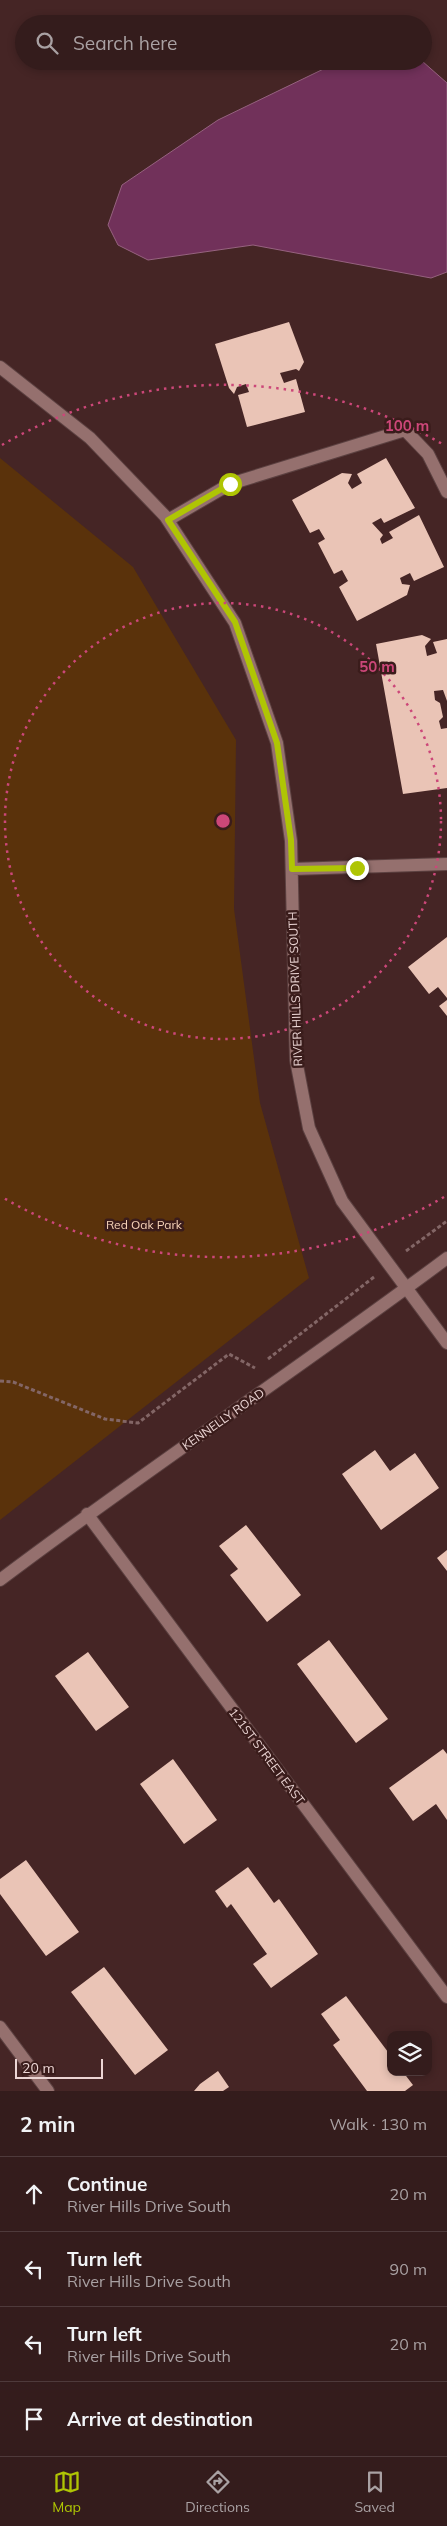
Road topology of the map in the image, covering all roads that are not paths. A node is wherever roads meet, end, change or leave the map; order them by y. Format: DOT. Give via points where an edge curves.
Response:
graph roads {
  1 [pos="0,366"];
  2 [pos="447,492"];
  3 [pos="168,520"];
  4 [pos="447,864"];
  5 [pos="292,869"];
  6 [pos="447,1258"];
  7 [pos="406,1288"];
  8 [pos="447,1343"];
  9 [pos="87,1514"];
  10 [pos="0,1580"];
  11 [pos="447,1997"];
  12 [pos="0,2027"];
  13 [pos="48,2091"];
  1 -- 3 [label="street, RIVER HILLS DRIVE SOUTH" via="90,438"];
  2 -- 3 [label="street" via="428,454 405,430 230,484"];
  3 -- 5 [label="street, RIVER HILLS DRIVE SOUTH" via="235,622 277,743"];
  4 -- 5 [label="street"];
  5 -- 7 [label="street, RIVER HILLS DRIVE SOUTH" via="296,1060 309,1128 342,1200"];
  6 -- 7 [label="street, KENNELLY ROAD"];
  7 -- 8 [label="street, RIVER HILLS DRIVE SOUTH"];
  7 -- 9 [label="street, KENNELLY ROAD"];
  9 -- 10 [label="street, KENNELLY ROAD"];
  9 -- 11 [label="street, 121ST STREET EAST"];
  12 -- 13 [label="street"];
}
